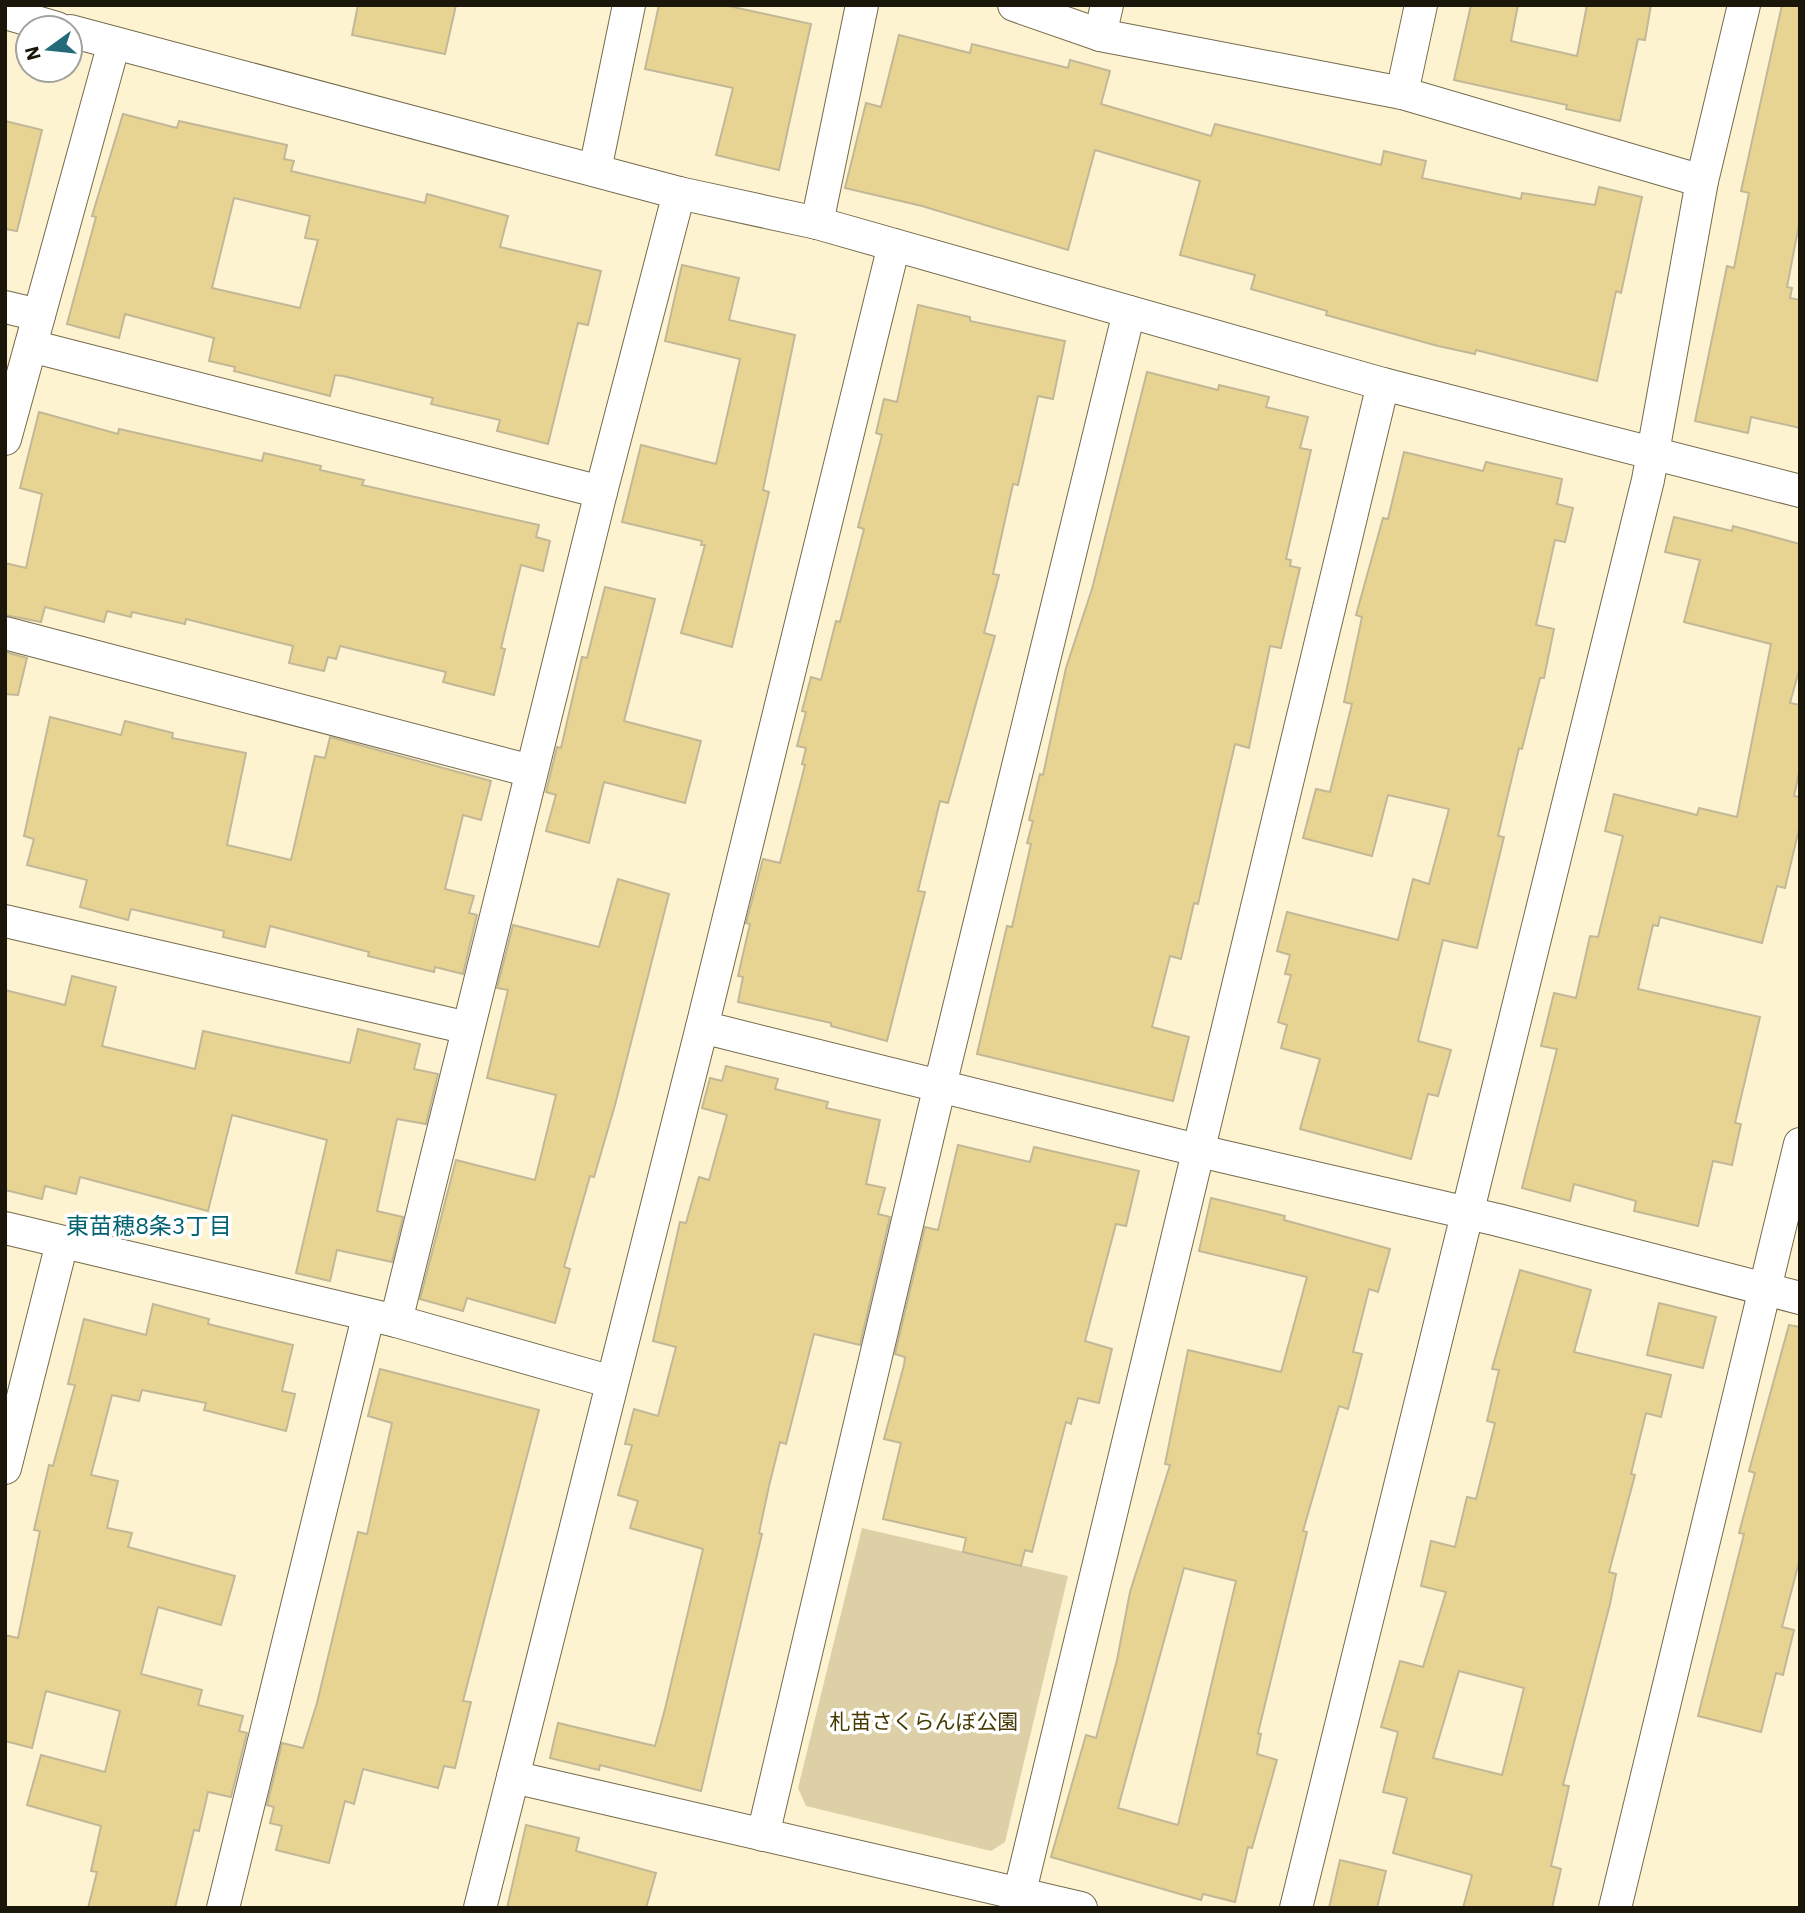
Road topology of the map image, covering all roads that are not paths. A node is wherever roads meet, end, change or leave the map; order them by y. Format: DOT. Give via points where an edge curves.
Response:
graph roads {
  1 [pos="629,5"];
  2 [pos="862,5"];
  3 [pos="1014,5"];
  4 [pos="1420,5"];
  5 [pos="1744,5"];
  6 [pos="1104,20"];
  7 [pos="84,35"];
  8 [pos="114,43"];
  9 [pos="1402,93"];
  10 [pos="595,170"];
  11 [pos="1702,181"];
  12 [pos="679,193"];
  13 [pos="817,223"];
  14 [pos="894,245"];
  15 [pos="5,307"];
  16 [pos="1129,312"];
  17 [pos="39,314"];
  18 [pos="31,346"];
  19 [pos="1382,384"];
  20 [pos="5,439"];
  21 [pos="1654,454"];
  22 [pos="1800,491"];
  23 [pos="601,492"];
  24 [pos="5,633"];
  25 [pos="531,771"];
  26 [pos="5,920"];
  27 [pos="702,1027"];
  28 [pos="468,1028"];
  29 [pos="941,1086"];
  30 [pos="1800,1144"];
  31 [pos="1198,1149"];
  32 [pos="1469,1213"];
  33 [pos="5,1228"];
  34 [pos="62,1243"];
  35 [pos="1764,1289"];
  36 [pos="1800,1298"];
  37 [pos="382,1319"];
  38 [pos="612,1382"];
  39 [pos="5,1468"];
  40 [pos="513,1777"];
  41 [pos="764,1835"];
  42 [pos="1017,1900"];
  43 [pos="223,1908"];
  44 [pos="480,1908"];
  45 [pos="1081,1908"];
  46 [pos="1296,1908"];
  47 [pos="1615,1908"];
  1 -- 10 [label="street"];
  2 -- 13 [label="street"];
  3 -- 6 [label="street"];
  4 -- 9 [label="street"];
  5 -- 11 [label="street"];
  6 -- 9 [label="street"];
  7 -- 8 [label="street"];
  8 -- 10 [label="street"];
  8 -- 17 [label="street"];
  9 -- 11 [label="street"];
  10 -- 12 [label="street"];
  11 -- 21 [label="street" via="1656,422"];
  12 -- 13 [label="street"];
  12 -- 23 [label="street"];
  13 -- 14 [label="street"];
  14 -- 16 [label="street"];
  14 -- 27 [label="street"];
  15 -- 17 [label="street"];
  16 -- 19 [label="street"];
  16 -- 29 [label="street"];
  17 -- 18 [label="street"];
  18 -- 20 [label="street"];
  18 -- 23 [label="street"];
  19 -- 21 [label="street"];
  19 -- 31 [label="street"];
  21 -- 22 [label="street"];
  21 -- 32 [label="street"];
  23 -- 25 [label="street"];
  24 -- 25 [label="street"];
  25 -- 28 [label="street"];
  26 -- 28 [label="street"];
  27 -- 29 [label="street"];
  27 -- 38 [label="street"];
  28 -- 37 [label="street"];
  29 -- 31 [label="street"];
  29 -- 41 [label="street"];
  30 -- 35 [label="street"];
  31 -- 32 [label="street"];
  31 -- 42 [label="street"];
  32 -- 35 [label="street"];
  32 -- 46 [label="street"];
  33 -- 34 [label="street"];
  34 -- 37 [label="street"];
  34 -- 39 [label="street"];
  35 -- 36 [label="street"];
  35 -- 47 [label="street"];
  37 -- 38 [label="street"];
  37 -- 43 [label="street"];
  38 -- 40 [label="street"];
  40 -- 41 [label="street"];
  40 -- 44 [label="street"];
  41 -- 42 [label="street"];
  42 -- 45 [label="street"];
}
